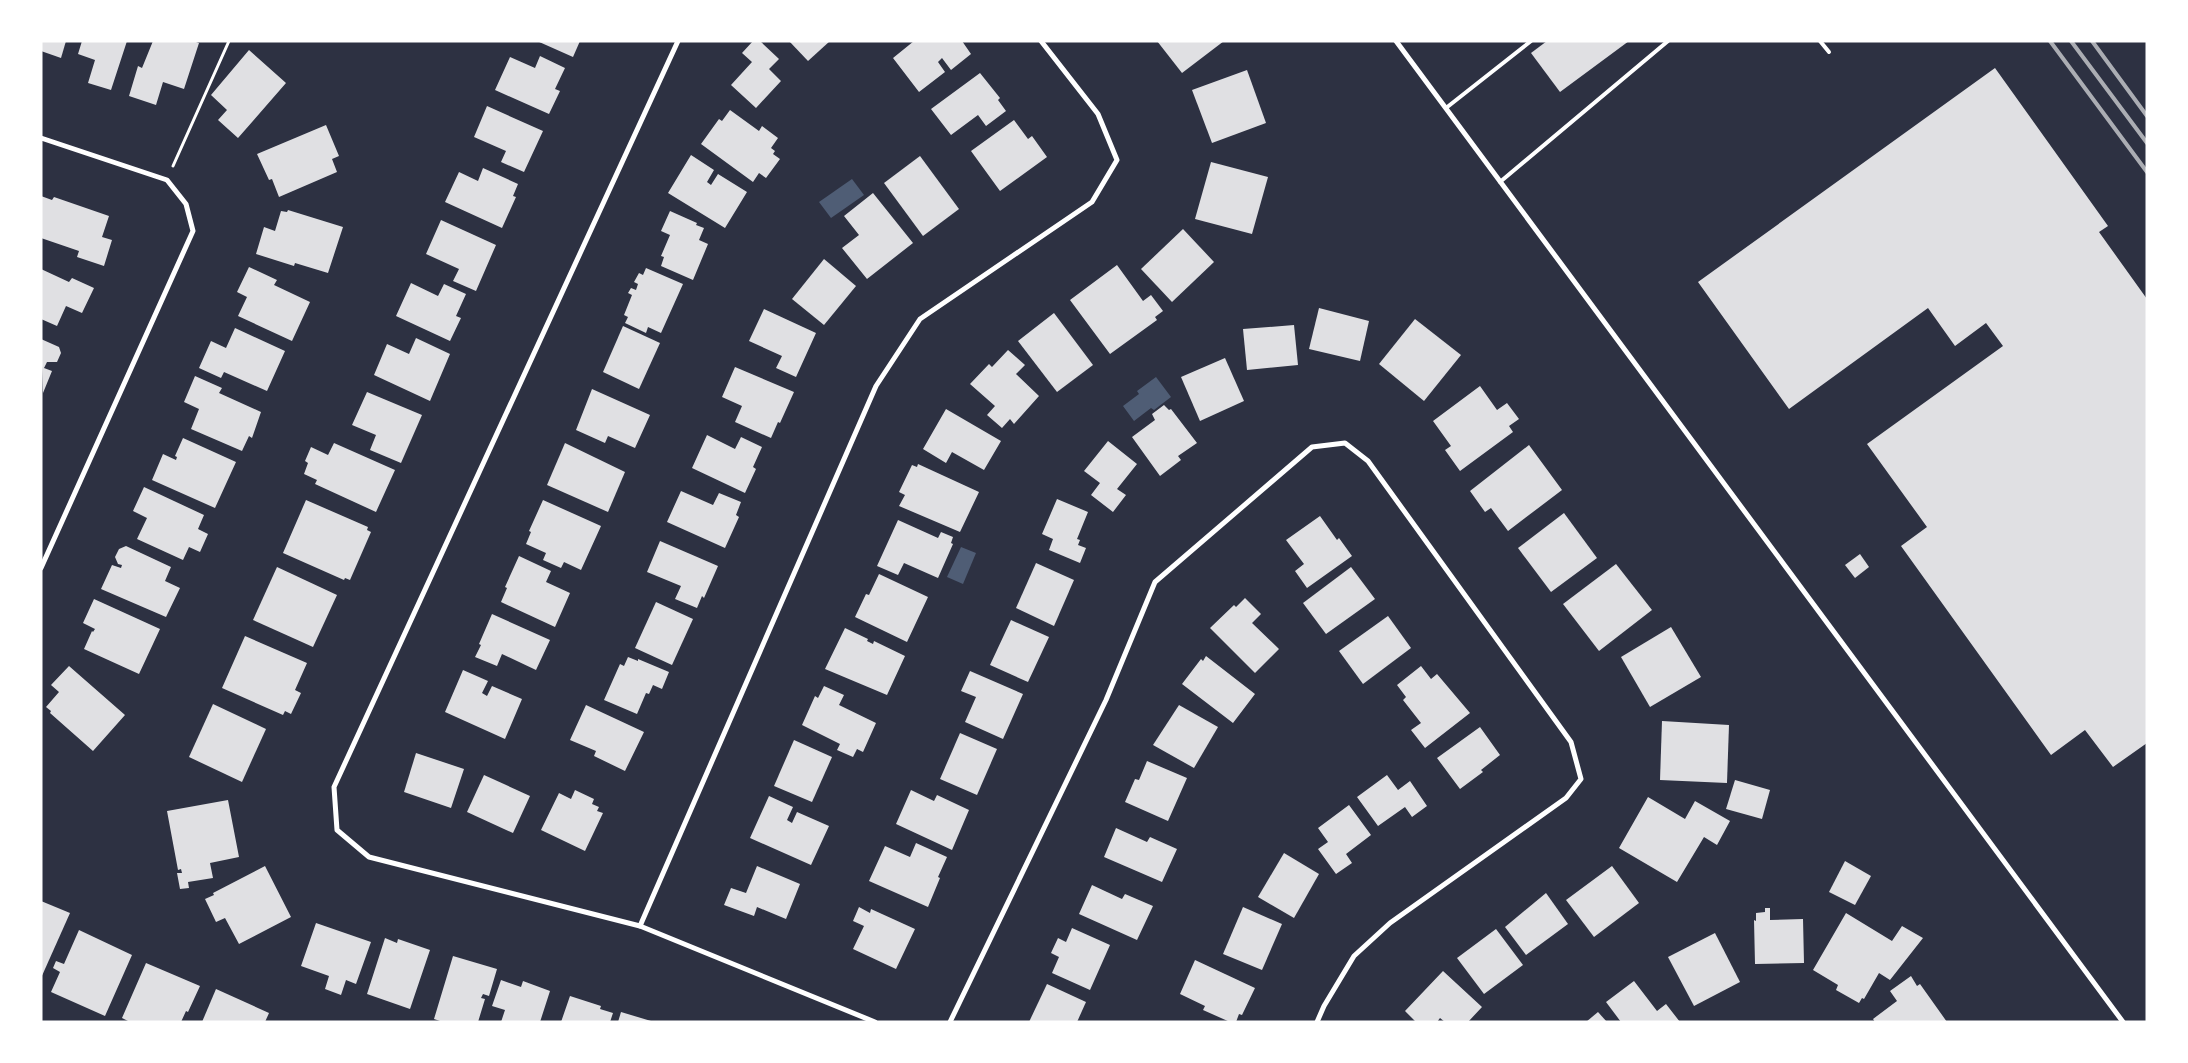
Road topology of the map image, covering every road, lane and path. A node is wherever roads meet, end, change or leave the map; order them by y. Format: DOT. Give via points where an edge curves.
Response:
graph roads {
  1 [pos="229,41"];
  2 [pos="678,41"];
  3 [pos="1041,41"];
  4 [pos="1396,41"];
  5 [pos="1532,41"];
  6 [pos="1668,41"];
  7 [pos="1820,41"];
  8 [pos="1829,52"];
  9 [pos="1446,108"];
  10 [pos="41,138"];
  11 [pos="167,180"];
  12 [pos="1500,182"];
  13 [pos="41,568"];
  14 [pos="640,926"];
  15 [pos="875,1022"];
  16 [pos="950,1022"];
  17 [pos="1317,1022"];
  18 [pos="2123,1022"];
  1 -- 11 [label="path"];
  2 -- 14 [label="street" via="334,787 338,830 369,857"];
  3 -- 14 [label="street" via="1098,114 1118,160 1092,202 920,319 876,386"];
  4 -- 9 [label="street"];
  5 -- 9 [label="lane"];
  6 -- 12 [label="lane"];
  7 -- 8 [label="lane"];
  9 -- 12 [label="street"];
  10 -- 11 [label="street"];
  11 -- 13 [label="street" via="186,204 193,232"];
  12 -- 18 [label="street"];
  14 -- 15 [label="street"];
  16 -- 17 [label="street" via="1106,700 1156,582 1312,447 1345,443 1368,461 1571,742 1581,779 1566,798 1390,922 1354,956"];
}
